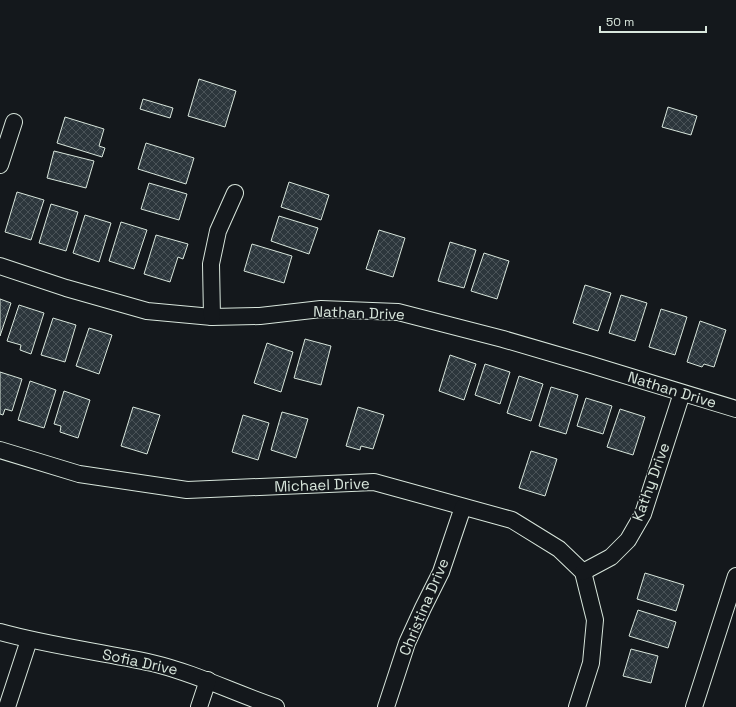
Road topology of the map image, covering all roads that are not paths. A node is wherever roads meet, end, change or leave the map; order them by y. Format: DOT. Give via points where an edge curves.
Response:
graph roads {
  1 [pos="14,122"];
  2 [pos="0,165"];
  3 [pos="235,193"];
  4 [pos="0,266"];
  5 [pos="212,317"];
  6 [pos="682,392"];
  7 [pos="736,409"];
  8 [pos="0,450"];
  9 [pos="463,507"];
  10 [pos="583,572"];
  11 [pos="736,576"];
  12 [pos="0,632"];
  13 [pos="29,640"];
  14 [pos="208,680"];
  15 [pos="7,707"];
  16 [pos="199,707"];
  17 [pos="276,707"];
  18 [pos="386,707"];
  19 [pos="577,707"];
  20 [pos="694,707"];
  1 -- 2 [label="street"];
  3 -- 5 [label="street" via="218,231 212,264"];
  4 -- 5 [label="street, Nathan Drive" via="147,311"];
  5 -- 6 [label="street, Nathan Drive" via="260,316 321,309 398,312 503,339"];
  6 -- 7 [label="street, Nathan Drive"];
  6 -- 10 [label="street, Kathy Drive" via="643,514 628,540 610,557"];
  8 -- 9 [label="street, Michael Drive" via="79,474 187,490 374,482"];
  9 -- 10 [label="street, Michael Drive" via="512,520 559,549"];
  9 -- 18 [label="street, Christina Drive" via="441,572 407,644"];
  10 -- 19 [label="street" via="596,620 591,664"];
  11 -- 20 [label="street"];
  12 -- 13 [label="street, Sofia Drive"];
  13 -- 14 [label="street, Sofia Drive" via="152,663"];
  13 -- 15 [label="street"];
  14 -- 16 [label="street"];
  14 -- 17 [label="street, Sofia Drive"];
}
